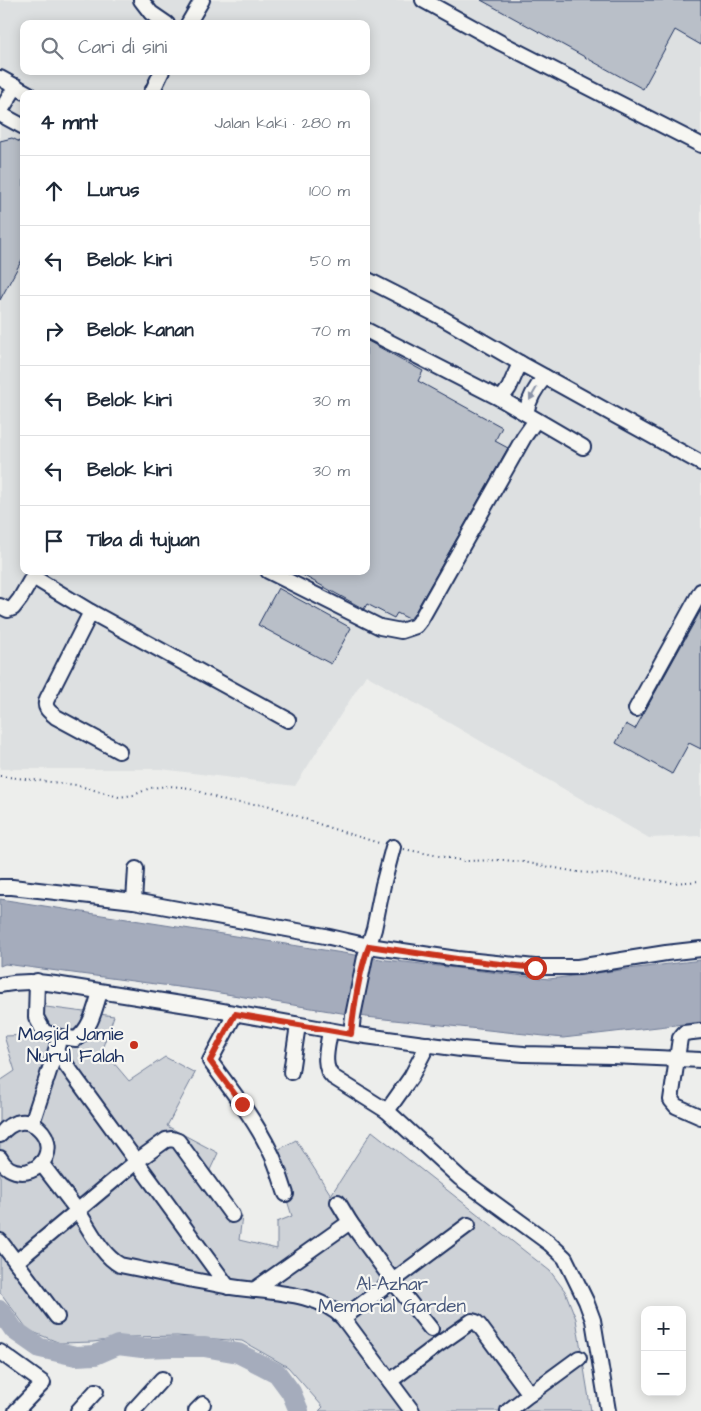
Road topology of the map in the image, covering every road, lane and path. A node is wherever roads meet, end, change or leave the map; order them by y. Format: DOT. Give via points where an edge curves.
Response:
graph roads {
  1 [pos="141,0"];
  2 [pos="202,0"];
  3 [pos="423,0"];
  4 [pos="161,20"];
  5 [pos="190,20"];
  6 [pos="160,75"];
  7 [pos="0,78"];
  8 [pos="16,86"];
  9 [pos="22,90"];
  10 [pos="153,90"];
  11 [pos="0,113"];
  12 [pos="20,125"];
  13 [pos="701,145"];
  14 [pos="370,281"];
  15 [pos="370,332"];
  16 [pos="520,363"];
  17 [pos="545,377"];
  18 [pos="501,399"];
  19 [pos="531,417"];
  20 [pos="583,447"];
  21 [pos="701,463"];
  22 [pos="33,575"];
  23 [pos="36,575"];
  24 [pos="276,575"];
  25 [pos="701,591"];
  26 [pos="0,606"];
  27 [pos="91,612"];
  28 [pos="636,709"];
  29 [pos="288,720"];
  30 [pos="119,750"];
  31 [pos="0,776"];
  32 [pos="393,847"];
  33 [pos="136,869"];
  34 [pos="701,881"];
  35 [pos="0,887"];
  36 [pos="134,901"];
  37 [pos="701,949"];
  38 [pos="367,951"];
  39 [pos="37,982"];
  40 [pos="0,985"];
  41 [pos="100,992"];
  42 [pos="235,1014"];
  43 [pos="298,1025"];
  44 [pos="330,1031"];
  45 [pos="701,1031"];
  46 [pos="351,1034"];
  47 [pos="60,1036"];
  48 [pos="428,1044"];
  49 [pos="56,1050"];
  50 [pos="676,1059"];
  51 [pos="701,1060"];
  52 [pos="291,1072"];
  53 [pos="387,1111"];
  54 [pos="701,1117"];
  55 [pos="32,1123"];
  56 [pos="0,1135"];
  57 [pos="0,1158"];
  58 [pos="137,1161"];
  59 [pos="41,1163"];
  60 [pos="286,1194"];
  61 [pos="338,1202"];
  62 [pos="78,1211"];
  63 [pos="232,1215"];
  64 [pos="350,1222"];
  65 [pos="468,1226"];
  66 [pos="0,1241"];
  67 [pos="16,1262"];
  68 [pos="393,1281"];
  69 [pos="228,1287"];
  70 [pos="254,1290"];
  71 [pos="57,1317"];
  72 [pos="343,1318"];
  73 [pos="431,1329"];
  74 [pos="2,1357"];
  75 [pos="579,1358"];
  76 [pos="162,1379"];
  77 [pos="390,1381"];
  78 [pos="96,1392"];
  79 [pos="530,1394"];
  80 [pos="514,1409"];
  81 [pos="16,1411"];
  82 [pos="78,1411"];
  83 [pos="133,1411"];
  84 [pos="412,1411"];
  85 [pos="608,1411"];
  1 -- 4 [label="street"];
  2 -- 5 [label="street"];
  3 -- 13 [label="street"];
  6 -- 10 [label="street"];
  7 -- 8 [label="street"];
  8 -- 9 [label="street"];
  8 -- 11 [label="street"];
  11 -- 12 [label="street"];
  14 -- 16 [label="street"];
  15 -- 18 [label="street"];
  16 -- 17 [label="street"];
  16 -- 18 [label="street"];
  17 -- 19 [label="street, one-way" via="529,401"];
  17 -- 21 [label="street"];
  18 -- 19 [label="street"];
  19 -- 20 [label="street"];
  19 -- 24 [label="street" via="524,437 416,626 401,631 380,627"];
  22 -- 26 [label="street" via="13,608 8,610"];
  23 -- 27 [label="street"];
  25 -- 28 [label="street"];
  27 -- 29 [label="street"];
  27 -- 30 [label="street" via="46,705 56,716"];
  31 -- 32 [label="path" via="76,785 119,797 150,788 181,787 228,802 267,805"];
  32 -- 34 [label="path" via="464,860 523,862 576,872 673,883"];
  32 -- 38 [label="street"];
  33 -- 36 [label="street"];
  35 -- 36 [label="street"];
  36 -- 38 [label="street" via="325,936"];
  37 -- 38 [label="street" via="578,967 535,968"];
  38 -- 46 [label="street"];
  39 -- 40 [label="street"];
  39 -- 41 [label="street"];
  39 -- 47 [label="street" via="36,1018 44,1032"];
  41 -- 42 [label="street"];
  41 -- 47 [label="street" via="91,1018 80,1035 76,1038"];
  42 -- 43 [label="street"];
  42 -- 60 [label="street" via="210,1061 260,1132"];
  43 -- 44 [label="street"];
  43 -- 52 [label="street"];
  44 -- 46 [label="street"];
  44 -- 53 [label="street" via="328,1072"];
  45 -- 50 [label="street" via="684,1033"];
  46 -- 48 [label="street"];
  47 -- 49 [label="street"];
  48 -- 50 [label="street" via="524,1054"];
  48 -- 53 [label="street" via="411,1077"];
  49 -- 55 [label="street"];
  49 -- 58 [label="street"];
  50 -- 51 [label="street"];
  50 -- 54 [label="street" via="671,1100 676,1106"];
  53 -- 85 [label="street" via="460,1178 549,1242 564,1258 593,1320"];
  55 -- 56 [label="street" via="14,1123"];
  55 -- 59 [label="street" via="47,1141 46,1157"];
  57 -- 59 [label="street" via="16,1172 26,1172"];
  58 -- 62 [label="street"];
  58 -- 63 [label="street" via="166,1140 178,1141"];
  58 -- 69 [label="street"];
  59 -- 62 [label="street"];
  61 -- 64 [label="street"];
  62 -- 67 [label="street"];
  62 -- 69 [label="street" via="107,1256 120,1264"];
  64 -- 68 [label="street"];
  64 -- 70 [label="street"];
  65 -- 68 [label="street"];
  66 -- 67 [label="street"];
  67 -- 71 [label="street"];
  68 -- 72 [label="street"];
  68 -- 73 [label="street"];
  69 -- 70 [label="street"];
  70 -- 72 [label="street" via="321,1303"];
  72 -- 77 [label="street"];
  74 -- 81 [label="street" via="42,1383"];
  75 -- 79 [label="street"];
  76 -- 83 [label="street"];
  77 -- 79 [label="street" via="472,1321 479,1325"];
  77 -- 84 [label="street"];
  78 -- 82 [label="street"];
  79 -- 80 [label="street"];
}
